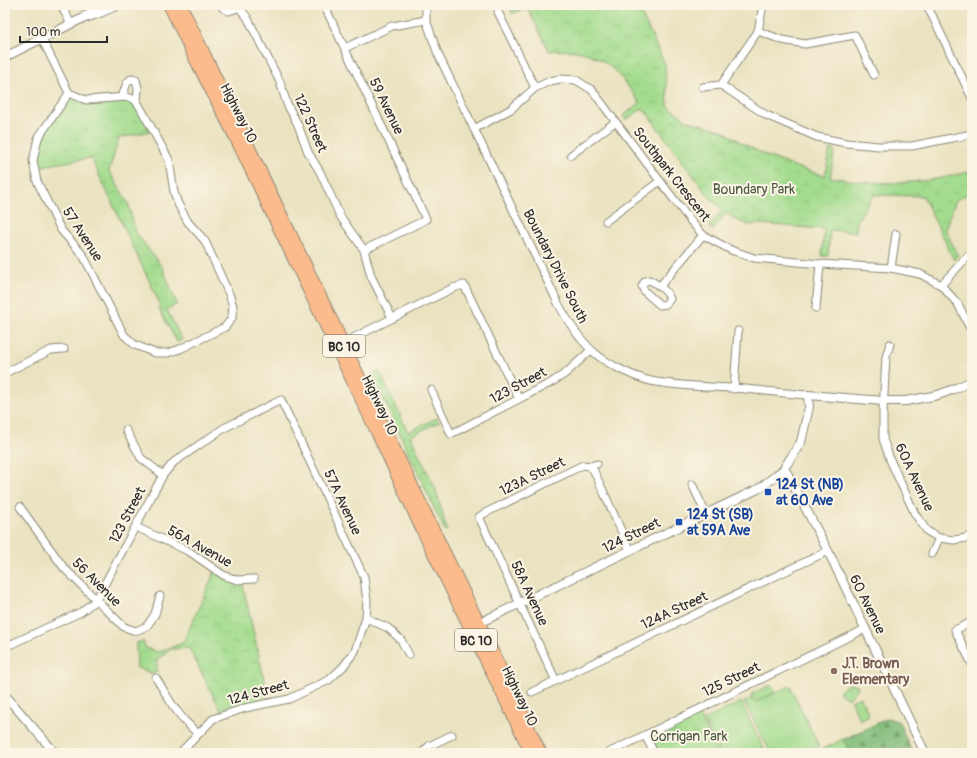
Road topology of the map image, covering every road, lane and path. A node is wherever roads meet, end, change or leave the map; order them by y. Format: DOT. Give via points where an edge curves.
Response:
graph roads {
  1 [pos="62,5"];
  2 [pos="102,5"];
  3 [pos="118,5"];
  4 [pos="169,5"];
  5 [pos="221,5"];
  6 [pos="238,5"];
  7 [pos="324,5"];
  8 [pos="426,5"];
  9 [pos="763,5"];
  10 [pos="927,5"];
  11 [pos="182,6"];
  12 [pos="498,12"];
  13 [pos="79,20"];
  14 [pos="426,20"];
  15 [pos="71,24"];
  16 [pos="758,31"];
  17 [pos="42,39"];
  18 [pos="345,48"];
  19 [pos="5,57"];
  20 [pos="874,75"];
  21 [pos="720,84"];
  22 [pos="703,87"];
  23 [pos="535,88"];
  24 [pos="69,93"];
  25 [pos="122,97"];
  26 [pos="972,98"];
  27 [pos="137,102"];
  28 [pos="615,122"];
  29 [pos="474,129"];
  30 [pos="972,134"];
  31 [pos="571,155"];
  32 [pos="660,181"];
  33 [pos="606,221"];
  34 [pos="896,234"];
  35 [pos="703,235"];
  36 [pos="364,250"];
  37 [pos="972,253"];
  38 [pos="820,264"];
  39 [pos="891,268"];
  40 [pos="941,285"];
  41 [pos="660,286"];
  42 [pos="816,308"];
  43 [pos="392,318"];
  44 [pos="738,331"];
  45 [pos="972,332"];
  46 [pos="342,343"];
  47 [pos="890,344"];
  48 [pos="64,349"];
  49 [pos="592,350"];
  50 [pos="5,373"];
  51 [pos="972,381"];
  52 [pos="734,389"];
  53 [pos="431,390"];
  54 [pos="808,395"];
  55 [pos="519,399"];
  56 [pos="281,400"];
  57 [pos="884,401"];
  58 [pos="126,430"];
  59 [pos="783,470"];
  60 [pos="163,475"];
  61 [pos="692,484"];
  62 [pos="20,507"];
  63 [pos="482,513"];
  64 [pos="706,514"];
  65 [pos="136,527"];
  66 [pos="421,528"];
  67 [pos="972,536"];
  68 [pos="939,538"];
  69 [pos="630,550"];
  70 [pos="828,552"];
  71 [pos="932,554"];
  72 [pos="254,580"];
  73 [pos="160,596"];
  74 [pos="96,600"];
  75 [pos="520,603"];
  76 [pos="366,618"];
  77 [pos="972,622"];
  78 [pos="479,623"];
  79 [pos="865,629"];
  80 [pos="5,647"];
  81 [pos="409,655"];
  82 [pos="972,664"];
  83 [pos="156,678"];
  84 [pos="556,681"];
  85 [pos="532,692"];
  86 [pos="5,695"];
  87 [pos="198,734"];
  88 [pos="452,735"];
  89 [pos="645,735"];
  90 [pos="55,753"];
  91 [pos="180,753"];
  92 [pos="422,753"];
  93 [pos="531,753"];
  94 [pos="541,753"];
  95 [pos="608,753"];
  96 [pos="654,753"];
  97 [pos="925,753"];
  1 -- 15 [label="street"];
  2 -- 13 [label="street"];
  3 -- 13 [label="street"];
  4 -- 66 [label="highway, Highway 10 / BC 10"];
  5 -- 6 [label="street, 122 Street" via="229,11 236,9"];
  6 -- 36 [label="street, 122 Street" via="280,82 308,152 340,216"];
  7 -- 18 [label="street, 59 Avenue"];
  8 -- 14 [label="street, Boundary Drive South"];
  9 -- 16 [label="street"];
  10 -- 26 [label="street"];
  11 -- 46 [label="highway, Highway 10 / BC 10"];
  12 -- 23 [label="street"];
  13 -- 15 [label="street"];
  14 -- 18 [label="street" via="392,26"];
  14 -- 29 [label="street, Boundary Drive South" via="438,54"];
  15 -- 17 [label="street"];
  16 -- 20 [label="street" via="782,40 805,44 854,35"];
  16 -- 21 [label="street"];
  17 -- 19 [label="street"];
  17 -- 24 [label="street"];
  18 -- 36 [label="street, 59 Avenue" via="426,219"];
  21 -- 22 [label="street"];
  21 -- 30 [label="street" via="766,115 817,137 846,144 912,146"];
  23 -- 28 [label="street, Southpark Crescent" via="560,79 576,80 592,90"];
  23 -- 29 [label="street, Southpark Crescent" via="511,108"];
  24 -- 25 [label="street" via="86,100"];
  24 -- 27 [label="street, 57 Avenue" via="38,138 33,161 37,181 61,230 84,255 124,335 135,344 155,353 168,353 225,327 232,318 233,306 205,241 188,222 178,204 168,160"];
  25 -- 27 [label="street"];
  25 -- 27 [label="street" via="127,83 131,79 136,80"];
  28 -- 31 [label="street"];
  28 -- 32 [label="street, Southpark Crescent"];
  29 -- 49 [label="street, Boundary Drive South" via="558,304 572,329"];
  32 -- 33 [label="street"];
  32 -- 35 [label="street, Southpark Crescent"];
  34 -- 39 [label="street"];
  35 -- 38 [label="street, Southpark Crescent" via="731,250 754,258"];
  35 -- 41 [label="street"];
  36 -- 43 [label="street, 122 Street" via="371,276"];
  37 -- 40 [label="street"];
  38 -- 39 [label="street, Southpark Crescent"];
  38 -- 42 [label="street"];
  39 -- 40 [label="street, Southpark Crescent" via="920,274"];
  40 -- 45 [label="street, Southpark Crescent" via="958,304"];
  43 -- 46 [label="street"];
  43 -- 55 [label="street" via="464,285"];
  44 -- 52 [label="street"];
  46 -- 78 [label="highway, Highway 10 / BC 10"];
  47 -- 57 [label="street, 60A Avenue" via="886,357"];
  48 -- 50 [label="street" via="51,350"];
  49 -- 52 [label="street, Boundary Drive South" via="616,367 650,380"];
  49 -- 55 [label="street, 123 Street" via="566,373"];
  51 -- 57 [label="street" via="938,395 906,401"];
  52 -- 54 [label="street, Boundary Drive South"];
  53 -- 55 [label="street, 123 Street" via="451,434"];
  54 -- 57 [label="street"];
  54 -- 59 [label="street, 124 Street" via="809,407 801,442"];
  56 -- 60 [label="street, 123 Street" via="224,428 174,462"];
  56 -- 76 [label="street, 57A Avenue" via="364,577"];
  57 -- 68 [label="street, 60A Avenue" via="883,439 891,462 915,514 927,531"];
  58 -- 60 [label="street" via="141,458"];
  59 -- 64 [label="street, 124 Street" via="760,488"];
  59 -- 70 [label="street, 60 Avenue"];
  60 -- 65 [label="street, 123 Street"];
  61 -- 64 [label="street"];
  62 -- 74 [label="street, 56 Avenue" via="64,568"];
  63 -- 69 [label="street, 123A Street" via="583,465 593,465"];
  63 -- 75 [label="street, 58A Avenue"];
  64 -- 69 [label="street, 124 Street"];
  65 -- 72 [label="street, 56A Avenue" via="190,552 223,575 237,580"];
  65 -- 74 [label="street, 123 Street"];
  66 -- 78 [label="highway" via="429,533 469,616"];
  66 -- 93 [label="highway, Highway 10 / BC 10"];
  67 -- 68 [label="street" via="954,540"];
  68 -- 71 [label="street"];
  69 -- 75 [label="street, 124 Street"];
  70 -- 79 [label="street, 60 Avenue"];
  70 -- 84 [label="street, 124A Street"];
  73 -- 74 [label="street, 56 Avenue" via="155,614 147,626 136,631 124,627"];
  74 -- 80 [label="street, 123 Street" via="81,612"];
  75 -- 78 [label="street, 124 Street"];
  75 -- 84 [label="street, 58A Avenue"];
  76 -- 81 [label="street" via="388,628 401,640"];
  76 -- 87 [label="street, 124 Street" via="355,651 329,680 289,699 245,708 213,719"];
  77 -- 82 [label="street" via="955,630"];
  78 -- 94 [label="highway, Highway 10 / BC 10"];
  79 -- 89 [label="street, 125 Street"];
  79 -- 97 [label="street, 60 Avenue"];
  83 -- 87 [label="street" via="173,706"];
  84 -- 85 [label="street, 124A Street"];
  86 -- 90 [label="street"];
  87 -- 91 [label="street, 124 Street"];
  88 -- 92 [label="street" via="429,746"];
  89 -- 95 [label="street, 125 Street"];
  89 -- 96 [label="street"];
}
